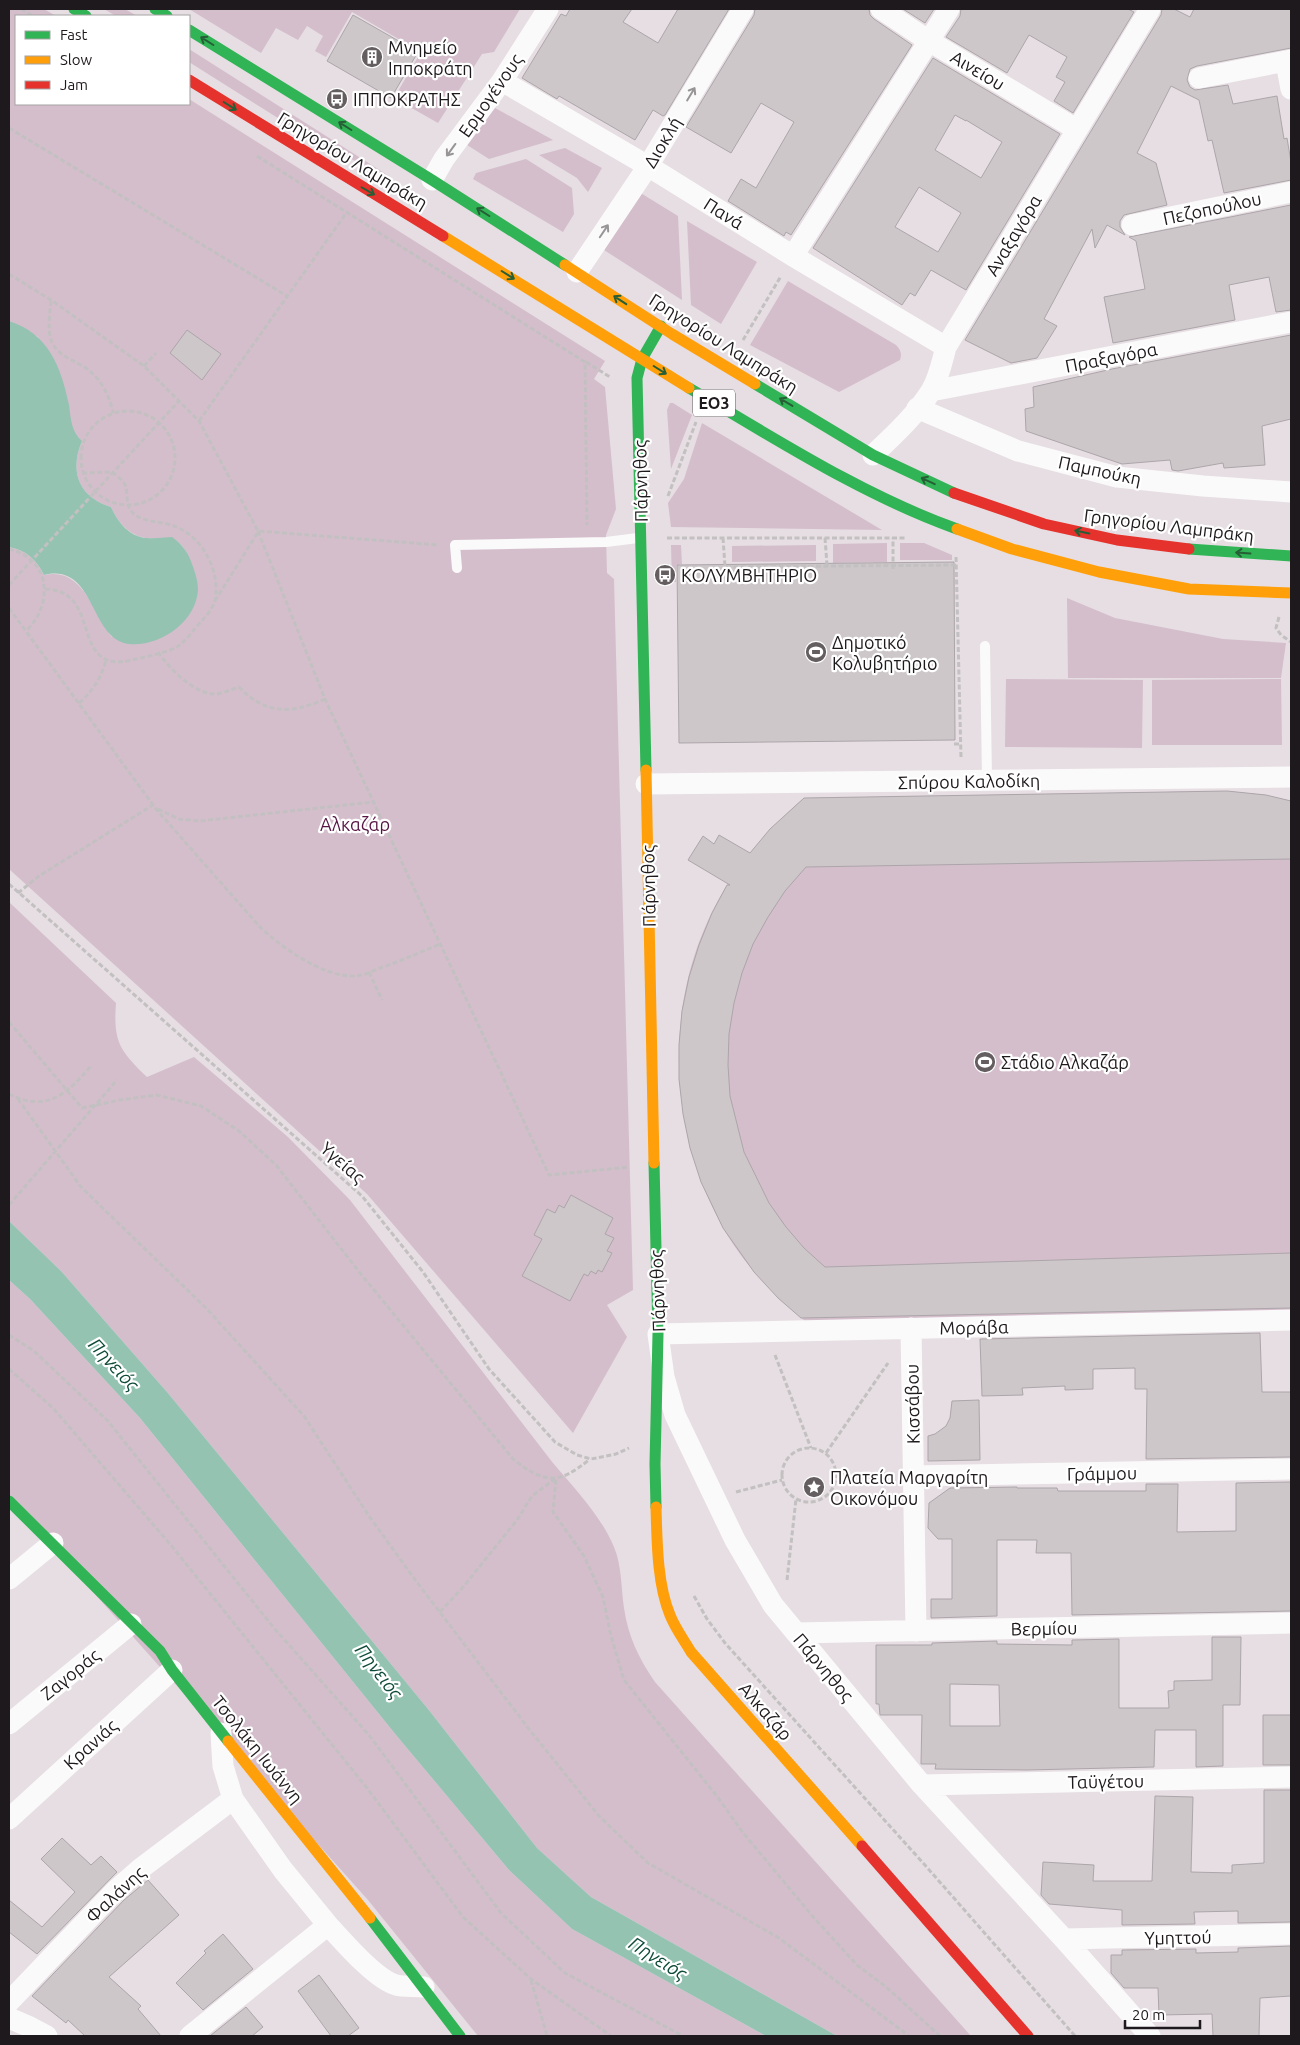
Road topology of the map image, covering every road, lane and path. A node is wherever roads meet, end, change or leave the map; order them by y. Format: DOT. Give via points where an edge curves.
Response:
graph roads {
  1 [pos="548,9"];
  2 [pos="743,9"];
  3 [pos="880,9"];
  4 [pos="948,9"];
  5 [pos="1150,9"];
  6 [pos="190,31"];
  7 [pos="929,41"];
  8 [pos="1288,61"];
  9 [pos="1199,78"];
  10 [pos="190,81"];
  11 [pos="502,81"];
  12 [pos="1291,89"];
  13 [pos="9,128"];
  14 [pos="1076,129"];
  15 [pos="256,155"];
  16 [pos="648,166"];
  17 [pos="432,180"];
  18 [pos="1291,192"];
  19 [pos="347,212"];
  20 [pos="1132,225"];
  21 [pos="793,256"];
  22 [pos="9,274"];
  23 [pos="575,276"];
  24 [pos="287,296"];
  25 [pos="52,300"];
  26 [pos="1291,322"];
  27 [pos="661,326"];
  28 [pos="743,340"];
  29 [pos="946,347"];
  30 [pos="156,353"];
  31 [pos="642,359"];
  32 [pos="585,362"];
  33 [pos="144,366"];
  34 [pos="611,378"];
  35 [pos="931,391"];
  36 [pos="179,401"];
  37 [pos="917,408"];
  38 [pos="113,414"];
  39 [pos="697,419"];
  40 [pos="199,421"];
  41 [pos="159,422"];
  42 [pos="873,455"];
  43 [pos="112,472"];
  44 [pos="84,473"];
  45 [pos="96,490"];
  46 [pos="1291,492"];
  47 [pos="666,500"];
  48 [pos="128,504"];
  49 [pos="258,531"];
  50 [pos="641,538"];
  51 [pos="723,538"];
  52 [pos="825,538"];
  53 [pos="893,538"];
  54 [pos="909,538"];
  55 [pos="587,543"];
  56 [pos="455,545"];
  57 [pos="9,549"];
  58 [pos="956,554"];
  59 [pos="1291,556"];
  60 [pos="31,560"];
  61 [pos="827,565"];
  62 [pos="956,565"];
  63 [pos="893,567"];
  64 [pos="457,568"];
  65 [pos="9,585"];
  66 [pos="45,588"];
  67 [pos="1291,593"];
  68 [pos="215,602"];
  69 [pos="9,608"];
  70 [pos="1282,610"];
  71 [pos="26,631"];
  72 [pos="1291,642"];
  73 [pos="985,646"];
  74 [pos="158,652"];
  75 [pos="106,660"];
  76 [pos="325,698"];
  77 [pos="79,704"];
  78 [pos="954,744"];
  79 [pos="961,744"];
  80 [pos="1291,778"];
  81 [pos="987,780"];
  82 [pos="961,781"];
  83 [pos="646,784"];
  84 [pos="373,802"];
  85 [pos="152,804"];
  86 [pos="9,884"];
  87 [pos="18,893"];
  88 [pos="440,944"];
  89 [pos="369,972"];
  90 [pos="382,1000"];
  91 [pos="9,1022"];
  92 [pos="91,1066"];
  93 [pos="117,1080"];
  94 [pos="68,1091"];
  95 [pos="9,1094"];
  96 [pos="18,1099"];
  97 [pos="629,1167"];
  98 [pos="9,1205"];
  99 [pos="1291,1320"];
  100 [pos="911,1328"];
  101 [pos="658,1334"];
  102 [pos="9,1335"];
  103 [pos="774,1352"];
  104 [pos="891,1358"];
  105 [pos="9,1369"];
  106 [pos="634,1446"];
  107 [pos="811,1448"];
  108 [pos="826,1454"];
  109 [pos="591,1459"];
  110 [pos="1291,1469"];
  111 [pos="837,1475"];
  112 [pos="556,1478"];
  113 [pos="904,1478"];
  114 [pos="782,1480"];
  115 [pos="728,1494"];
  116 [pos="796,1499"];
  117 [pos="9,1501"];
  118 [pos="53,1542"];
  119 [pos="9,1579"];
  120 [pos="786,1588"];
  121 [pos="691,1592"];
  122 [pos="440,1612"];
  123 [pos="1291,1623"];
  124 [pos="131,1624"];
  125 [pos="916,1631"];
  126 [pos="796,1633"];
  127 [pos="172,1670"];
  128 [pos="9,1724"];
  129 [pos="221,1733"];
  130 [pos="1291,1777"];
  131 [pos="922,1785"];
  132 [pos="234,1799"];
  133 [pos="9,1818"];
  134 [pos="328,1925"];
  135 [pos="1291,1934"];
  136 [pos="1064,1939"];
  137 [pos="531,1979"];
  138 [pos="424,1987"];
  139 [pos="9,2002"];
  140 [pos="9,2018"];
  141 [pos="47,2036"];
  142 [pos="190,2036"];
  143 [pos="460,2036"];
  144 [pos="547,2036"];
  145 [pos="611,2036"];
  146 [pos="683,2036"];
  147 [pos="910,2036"];
  148 [pos="940,2036"];
  149 [pos="1028,2036"];
  150 [pos="1075,2036"];
  151 [pos="1150,2036"];
  1 -- 11 [label="street, Ερμογένους"];
  16 -- 2 [label="street, Διοκλή, one-way"];
  3 -- 7 [label="street, Αινείου"];
  4 -- 7 [label="street"];
  5 -- 14 [label="street, Αναξαγόρα"];
  17 -- 6 [label="street, Γρηγορίου Λαμπράκη / ΕΟ3, one-way"];
  7 -- 14 [label="street, Αινείου"];
  7 -- 21 [label="street"];
  8 -- 9 [label="street"];
  8 -- 12 [label="street"];
  10 -- 31 [label="street, Γρηγορίου Λαμπράκη / ΕΟ3, one-way" via="354,183 559,301"];
  11 -- 16 [label="street, Πανά"];
  11 -- 17 [label="street, Ερμογένους, one-way"];
  13 -- 24 [label="path"];
  14 -- 29 [label="street, Αναξαγόρα"];
  15 -- 19 [label="path"];
  16 -- 21 [label="street, Πανά"];
  23 -- 16 [label="street, Διοκλή, one-way"];
  23 -- 17 [label="street, Γρηγορίου Λαμπράκη / ΕΟ3, one-way"];
  18 -- 20 [label="street, Πεζοπούλου"];
  19 -- 24 [label="path"];
  19 -- 32 [label="path"];
  21 -- 28 [label="path"];
  21 -- 29 [label="street, Πανά"];
  22 -- 25 [label="path"];
  27 -- 23 [label="street, Γρηγορίου Λαμπράκη / ΕΟ3, one-way"];
  24 -- 40 [label="path"];
  25 -- 33 [label="path"];
  25 -- 38 [label="path" via="50,337 58,351 99,380 111,400"];
  26 -- 35 [label="street, Πραξαγόρα"];
  27 -- 31 [label="street"];
  42 -- 27 [label="street, Γρηγορίου Λαμπράκη / ΕΟ3, one-way"];
  29 -- 35 [label="street, Αναξαγόρα"];
  30 -- 33 [label="path"];
  31 -- 50 [label="street, Πάρνηθος" via="638,378"];
  31 -- 67 [label="street, Γρηγορίου Λαμπράκη / ΕΟ3, one-way" via="849,481 968,533 1055,562 1156,584 1210,591"];
  32 -- 34 [label="path"];
  32 -- 55 [label="path"];
  33 -- 36 [label="path"];
  35 -- 37 [label="street, Αναξαγόρα"];
  36 -- 40 [label="path"];
  36 -- 41 [label="path"];
  37 -- 42 [label="street, Αναξαγόρα"];
  37 -- 46 [label="street, Παμπούκη" via="1018,451 1117,478"];
  38 -- 41 [label="path" via="137,412"];
  38 -- 44 [label="path" via="93,427 86,438 82,455"];
  39 -- 47 [label="path"];
  40 -- 49 [label="path"];
  41 -- 43 [label="path"];
  41 -- 48 [label="path" via="174,448 171,478 155,496"];
  59 -- 42 [label="street, Γρηγορίου Λαμπράκη / ΕΟ3, one-way" via="1116,540 1044,524 971,500"];
  43 -- 44 [label="path"];
  43 -- 45 [label="path"];
  43 -- 48 [label="path" via="125,484"];
  44 -- 45 [label="path"];
  45 -- 48 [label="path" via="108,500"];
  45 -- 60 [label="path"];
  48 -- 68 [label="path" via="128,508 143,519 174,526 196,541 214,574"];
  49 -- 56 [label="path"];
  49 -- 68 [label="path"];
  49 -- 76 [label="path"];
  50 -- 51 [label="path"];
  50 -- 55 [label="lane"];
  50 -- 83 [label="street, Πάρνηθος"];
  51 -- 52 [label="path"];
  51 -- 61 [label="path" via="725,567"];
  52 -- 53 [label="path"];
  52 -- 61 [label="path"];
  53 -- 54 [label="path"];
  53 -- 63 [label="path"];
  55 -- 56 [label="lane"];
  56 -- 64 [label="lane"];
  57 -- 60 [label="path"];
  58 -- 62 [label="path"];
  60 -- 65 [label="path"];
  60 -- 66 [label="path"];
  61 -- 63 [label="path"];
  62 -- 63 [label="path"];
  62 -- 79 [label="path"];
  66 -- 71 [label="path" via="44,604"];
  66 -- 75 [label="path" via="62,592 78,606 91,645"];
  68 -- 74 [label="path" via="184,641 167,651"];
  69 -- 71 [label="path"];
  70 -- 72 [label="path" via="1276,628"];
  71 -- 77 [label="path"];
  73 -- 81 [label="lane"];
  74 -- 75 [label="path" via="126,662"];
  74 -- 76 [label="path" via="187,682 213,694 239,687 258,703 283,710 297,709"];
  75 -- 77 [label="path" via="98,683"];
  76 -- 84 [label="path"];
  77 -- 85 [label="path"];
  78 -- 79 [label="path"];
  79 -- 82 [label="path"];
  80 -- 81 [label="street, Σπύρου Καλοδίκη"];
  81 -- 82 [label="street, Σπύρου Καλοδίκη"];
  82 -- 83 [label="street, Σπύρου Καλοδίκη"];
  83 -- 101 [label="street, Πάρνηθος"];
  84 -- 85 [label="path" via="189,821 169,816"];
  84 -- 88 [label="path"];
  85 -- 87 [label="path" via="39,876"];
  85 -- 89 [label="path" via="260,927 282,945 330,971 355,976"];
  86 -- 87 [label="path, Υγείας"];
  87 -- 109 [label="path, Υγείας" via="362,1196 423,1272 489,1369 555,1442"];
  88 -- 89 [label="path"];
  88 -- 97 [label="path" via="549,1175"];
  89 -- 90 [label="path"];
  91 -- 94 [label="path"];
  92 -- 94 [label="path"];
  93 -- 98 [label="path"];
  94 -- 96 [label="path" via="44,1100"];
  94 -- 112 [label="path" via="82,1108 157,1095 201,1106 239,1131 276,1165 513,1460 541,1478"];
  95 -- 96 [label="path"];
  96 -- 122 [label="path" via="82,1187 206,1308 304,1416 369,1516"];
  99 -- 100 [label="street, Μοράβα"];
  100 -- 101 [label="street, Μοράβα"];
  100 -- 113 [label="street, Κισσάβου"];
  101 -- 126 [label="street, Πάρνηθος" via="664,1377 675,1415 695,1459 735,1540 773,1605"];
  101 -- 149 [label="street, Αλκαζάρ" via="657,1542 664,1594 676,1627 691,1652"];
  102 -- 146 [label="path" via="34,1351 106,1420 274,1628 369,1735 501,1914 566,1973"];
  103 -- 107 [label="path"];
  104 -- 108 [label="path"];
  105 -- 137 [label="path" via="53,1408 170,1544 361,1781 463,1917"];
  106 -- 109 [label="path"];
  107 -- 108 [label="path"];
  107 -- 114 [label="path" via="799,1450 789,1457 783,1468"];
  108 -- 111 [label="path" via="832,1460"];
  109 -- 112 [label="path" via="574,1472"];
  110 -- 113 [label="street, Γράμμου"];
  111 -- 113 [label="path"];
  111 -- 116 [label="path" via="828,1495 818,1501"];
  112 -- 122 [label="path" via="532,1496 517,1520"];
  112 -- 148 [label="path" via="554,1512 584,1556 603,1597 624,1680 744,1834 816,1919 857,1965"];
  113 -- 125 [label="street, Κισσάβου"];
  114 -- 115 [label="path"];
  114 -- 116 [label="path"];
  116 -- 120 [label="path"];
  117 -- 118 [label="street, Τσολάκη Ιωάννη"];
  118 -- 119 [label="street"];
  118 -- 124 [label="street, Τσολάκη Ιωάννη"];
  121 -- 150 [label="path" via="725,1644"];
  122 -- 147 [label="path" via="599,1816 648,1863 779,1938"];
  123 -- 125 [label="street, Βερμίου"];
  124 -- 127 [label="street, Τσολάκη Ιωάννη" via="160,1651"];
  124 -- 128 [label="street, Ζαγοράς"];
  125 -- 126 [label="street, Βερμίου"];
  126 -- 131 [label="street, Πάρνηθος"];
  127 -- 129 [label="street, Τσολάκη Ιωάννη"];
  127 -- 133 [label="street, Κρανιάς"];
  129 -- 132 [label="street" via="223,1766"];
  129 -- 138 [label="street, Τσολάκη Ιωάννη"];
  130 -- 131 [label="street, Ταϋγέτου"];
  131 -- 136 [label="street, Πάρνηθος"];
  132 -- 134 [label="street" via="283,1870"];
  132 -- 139 [label="street, Φαλάνης" via="115,1891"];
  134 -- 138 [label="street" via="385,1980 396,1985"];
  134 -- 142 [label="street"];
  135 -- 136 [label="street, Υμηττού"];
  136 -- 151 [label="street, Πάρνηθος"];
  137 -- 144 [label="path"];
  137 -- 145 [label="path"];
  138 -- 143 [label="street, Τσολάκη Ιωάννη"];
  140 -- 141 [label="street"];
}
